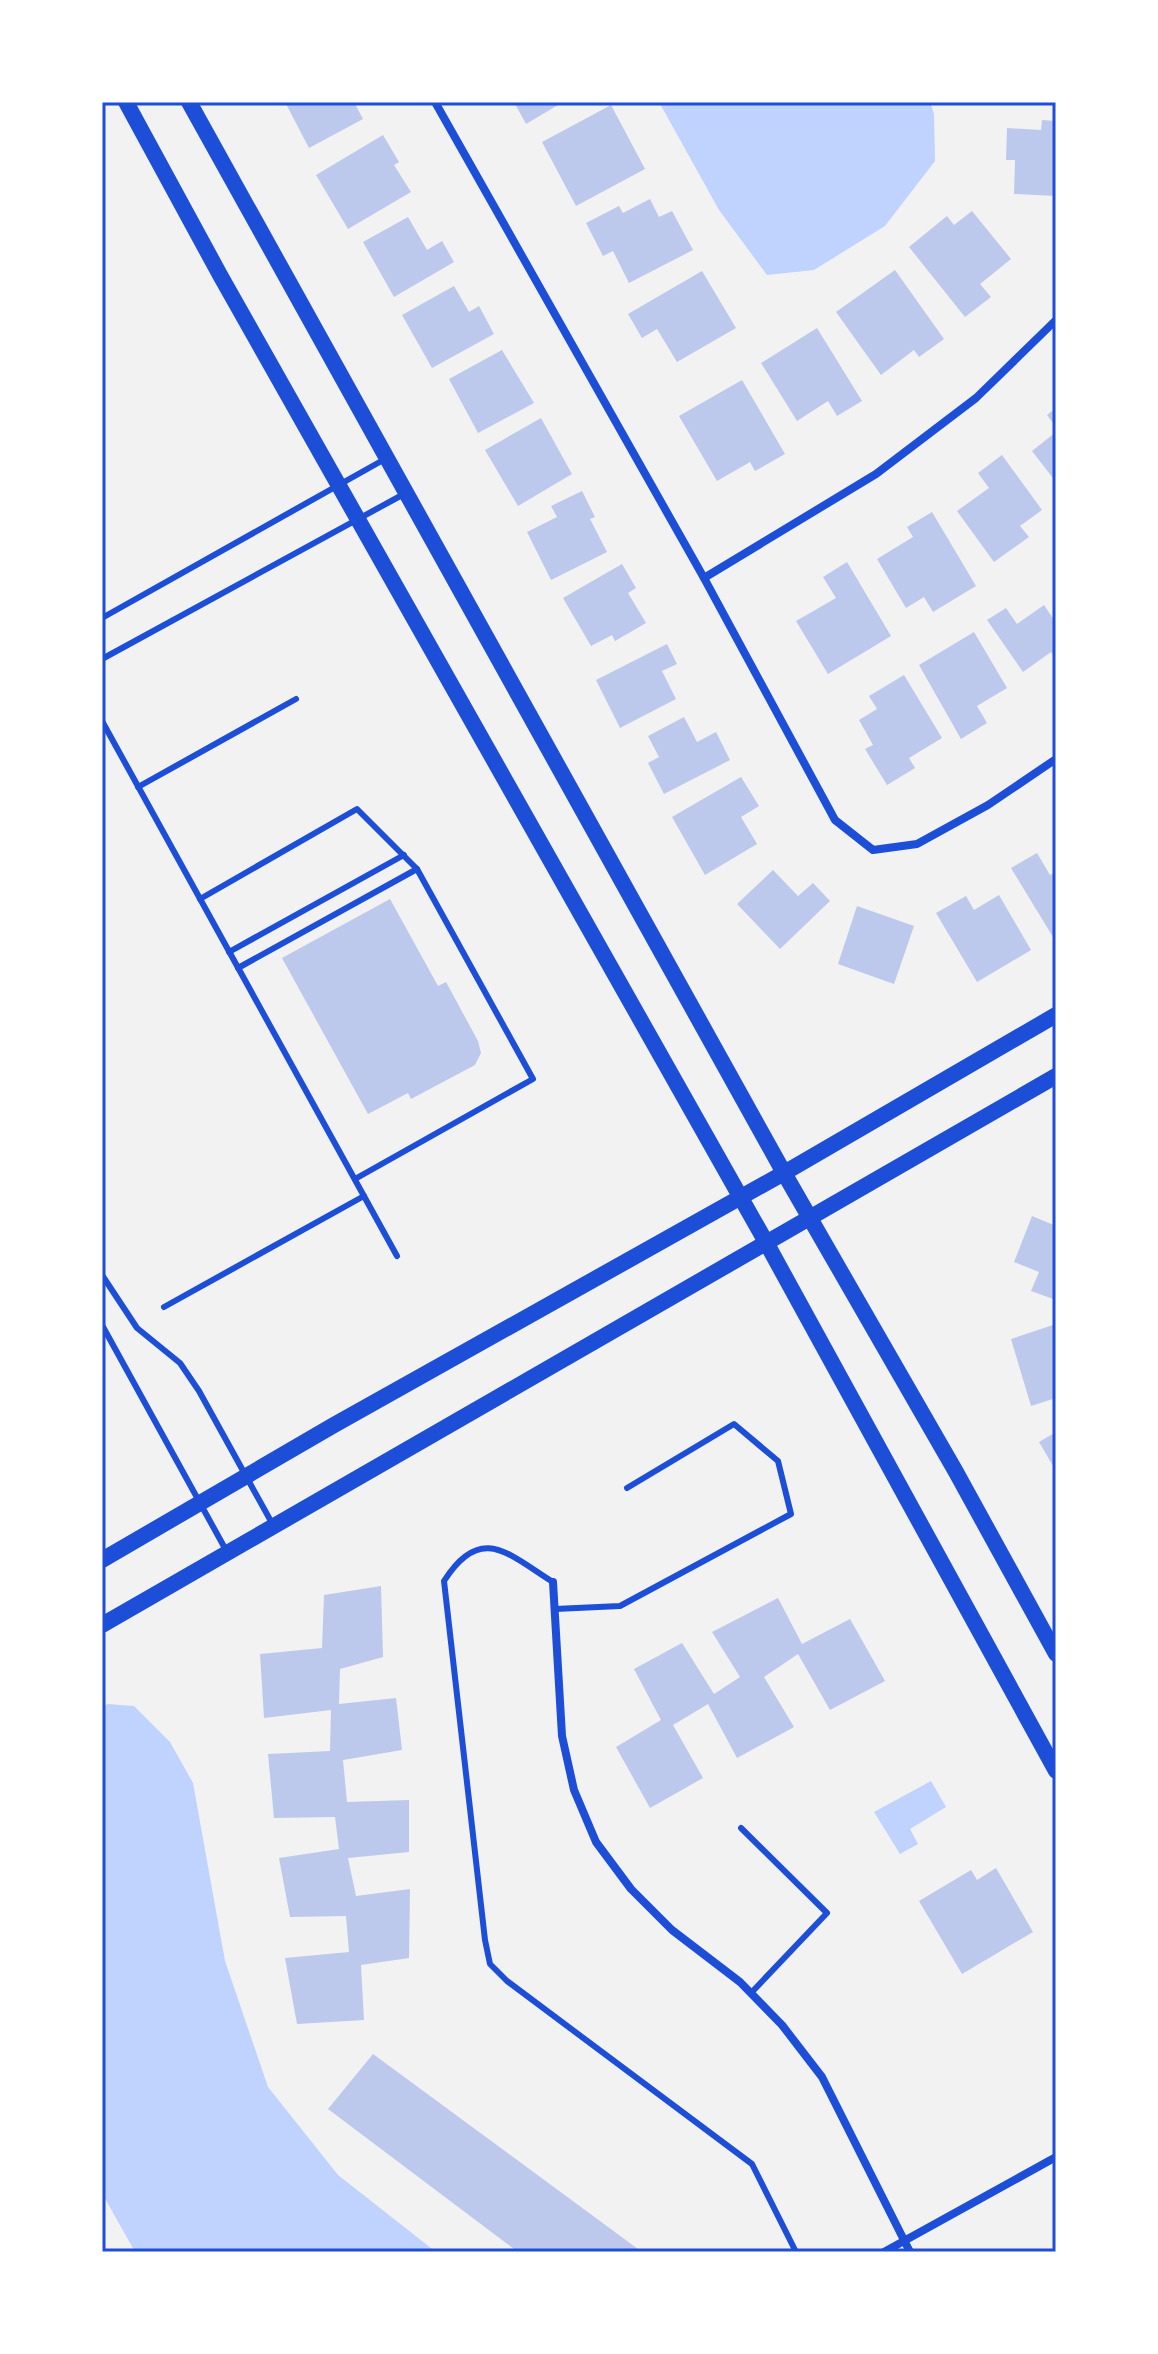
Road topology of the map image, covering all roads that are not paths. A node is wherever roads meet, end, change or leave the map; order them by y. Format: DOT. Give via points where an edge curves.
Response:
graph roads {
  1 [pos="126,102"];
  2 [pos="189,102"];
  3 [pos="435,102"];
  4 [pos="1056,320"];
  5 [pos="385,459"];
  6 [pos="338,485"];
  7 [pos="405,493"];
  8 [pos="358,520"];
  9 [pos="704,578"];
  10 [pos="102,618"];
  11 [pos="102,659"];
  12 [pos="296,699"];
  13 [pos="102,721"];
  14 [pos="1056,759"];
  15 [pos="138,787"];
  16 [pos="404,855"];
  17 [pos="417,869"];
  18 [pos="200,899"];
  19 [pos="229,952"];
  20 [pos="238,968"];
  21 [pos="1056,1015"];
  22 [pos="1056,1076"];
  23 [pos="784,1173"];
  24 [pos="355,1179"];
  25 [pos="364,1196"];
  26 [pos="740,1197"];
  27 [pos="809,1217"];
  28 [pos="767,1244"];
  29 [pos="397,1256"];
  30 [pos="102,1275"];
  31 [pos="164,1307"];
  32 [pos="102,1325"];
  33 [pos="246,1475"];
  34 [pos="627,1488"];
  35 [pos="201,1503"];
  36 [pos="273,1525"];
  37 [pos="227,1552"];
  38 [pos="102,1560"];
  39 [pos="553,1582"];
  40 [pos="555,1609"];
  41 [pos="102,1625"];
  42 [pos="1056,1654"];
  43 [pos="1056,1771"];
  44 [pos="741,1828"];
  45 [pos="751,1993"];
  46 [pos="1056,2157"];
  47 [pos="905,2241"];
  48 [pos="796,2252"];
  49 [pos="884,2252"];
  50 [pos="910,2252"];
  1 -- 6 [label="main road"];
  2 -- 5 [label="main road"];
  3 -- 9 [label="street"];
  4 -- 9 [label="street" via="976,398 876,474"];
  5 -- 6 [label="lane"];
  5 -- 7 [label="main road"];
  6 -- 8 [label="main road"];
  6 -- 10 [label="lane"];
  7 -- 8 [label="lane"];
  7 -- 23 [label="main road"];
  8 -- 11 [label="lane"];
  8 -- 26 [label="main road"];
  9 -- 14 [label="street" via="835,820 873,850 917,844"];
  12 -- 15 [label="lane"];
  13 -- 15 [label="lane"];
  15 -- 18 [label="lane"];
  16 -- 17 [label="lane"];
  16 -- 18 [label="lane" via="357,809"];
  16 -- 19 [label="lane"];
  17 -- 20 [label="lane"];
  17 -- 24 [label="lane" via="533,1079"];
  18 -- 19 [label="lane"];
  19 -- 20 [label="lane"];
  20 -- 24 [label="lane"];
  21 -- 23 [label="main road"];
  22 -- 27 [label="main road"];
  23 -- 26 [label="main road"];
  23 -- 27 [label="main road"];
  24 -- 25 [label="lane"];
  25 -- 29 [label="lane"];
  25 -- 31 [label="lane"];
  26 -- 28 [label="main road"];
  26 -- 33 [label="main road"];
  27 -- 28 [label="main road"];
  27 -- 42 [label="main road"];
  28 -- 36 [label="main road"];
  28 -- 43 [label="main road"];
  30 -- 33 [label="lane" via="137,1328 180,1363"];
  32 -- 35 [label="lane"];
  33 -- 35 [label="main road"];
  33 -- 36 [label="lane"];
  34 -- 40 [label="lane" via="734,1424 778,1461 791,1514 620,1606"];
  35 -- 37 [label="lane"];
  35 -- 38 [label="main road"];
  36 -- 37 [label="main road"];
  37 -- 41 [label="main road"];
  39 -- 40 [label="street"];
  39 -- 48 [label="lane" via="501,1549 474,1548 444,1581 490,1964 752,2164"];
  40 -- 45 [label="street" via="562,1736 574,1790 596,1842 631,1889 672,1930"];
  44 -- 45 [label="lane" via="827,1913"];
  45 -- 47 [label="street" via="822,2077"];
  46 -- 47 [label="street"];
  47 -- 49 [label="street"];
  47 -- 50 [label="street"];
}
